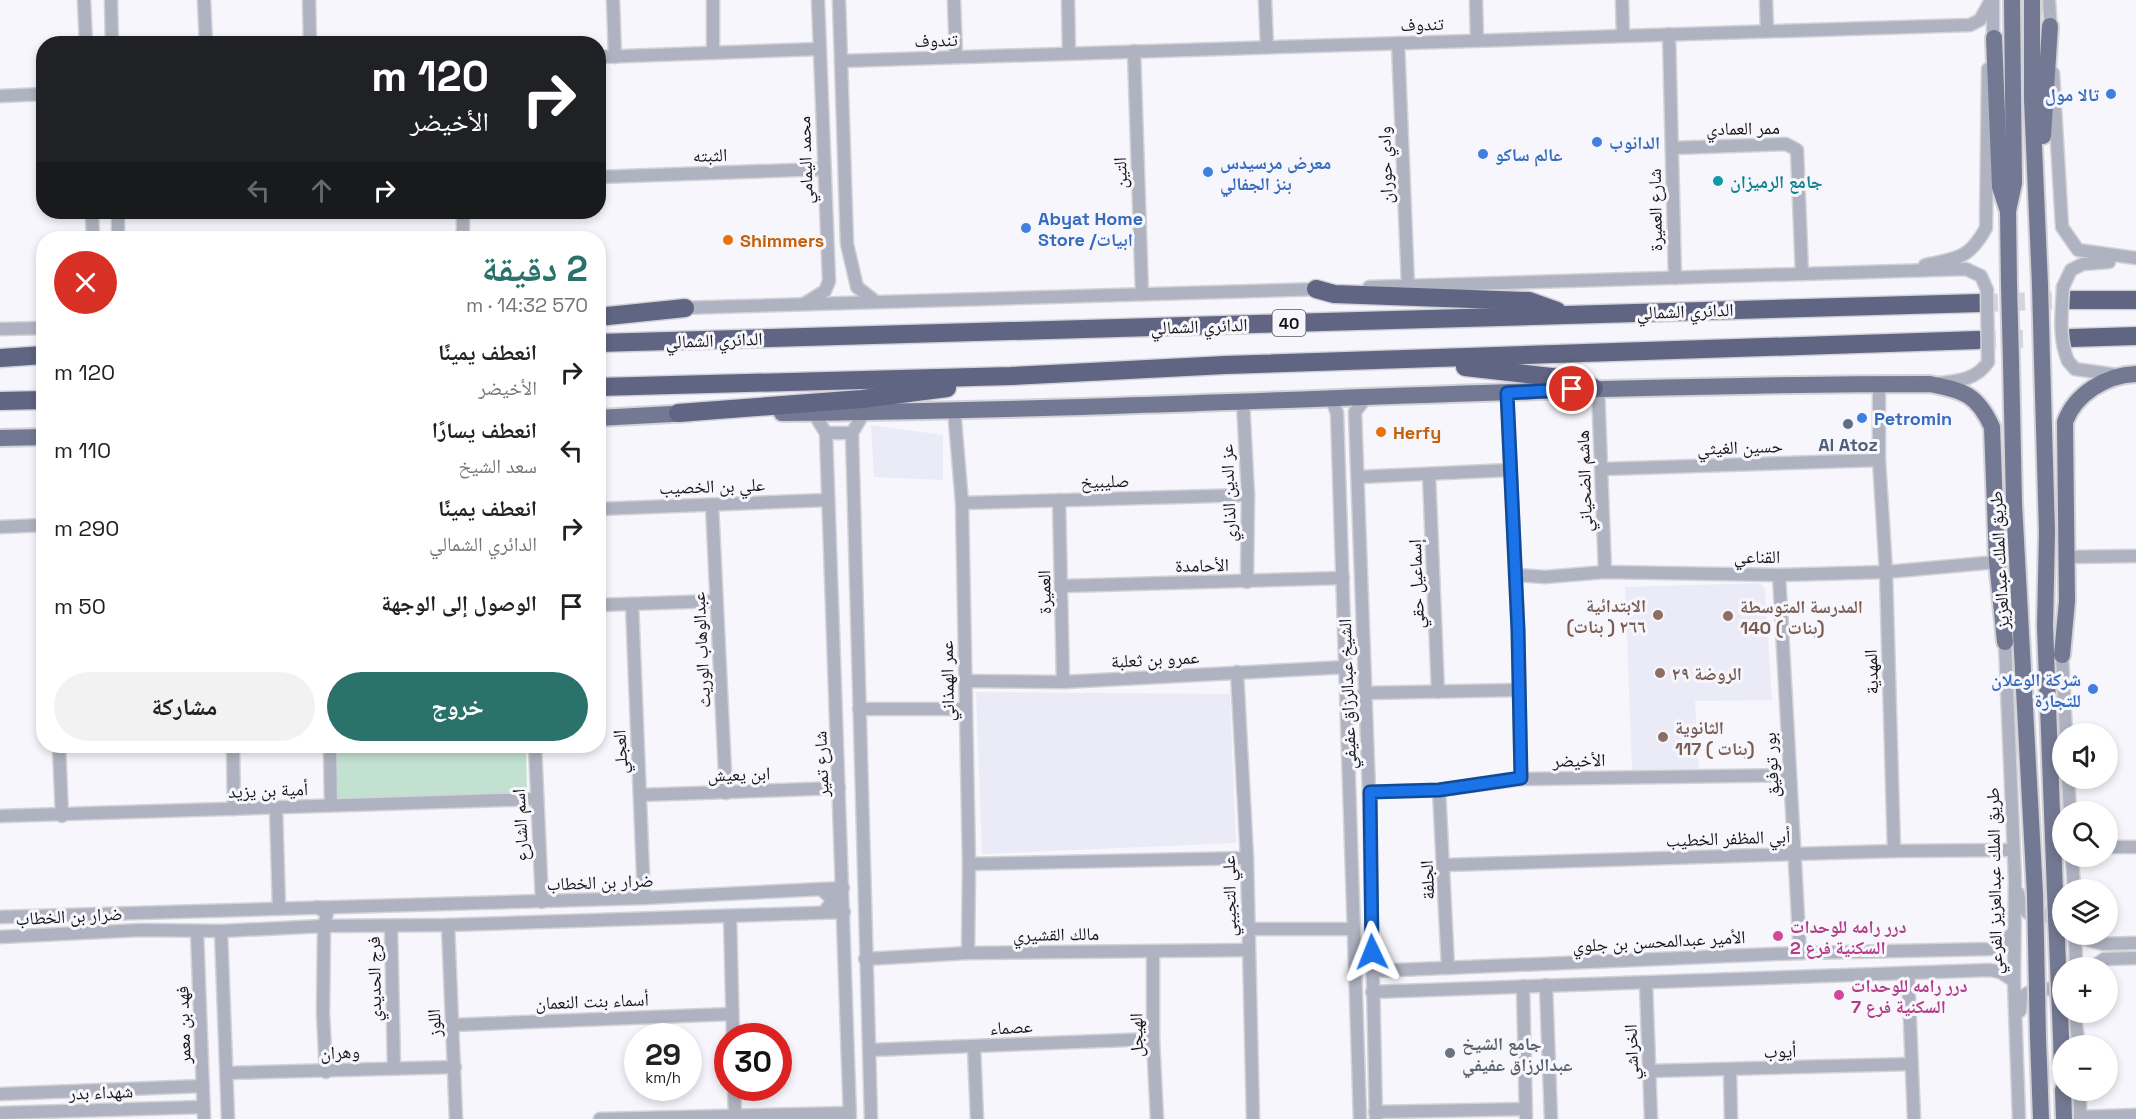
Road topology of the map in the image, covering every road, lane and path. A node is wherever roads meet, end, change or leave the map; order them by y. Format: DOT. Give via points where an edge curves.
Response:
graph roads {
  1 [pos="84,0"];
  2 [pos="111,0"];
  3 [pos="204,0"];
  4 [pos="309,0"];
  5 [pos="613,0"];
  6 [pos="713,0"];
  7 [pos="818,0"];
  8 [pos="839,0"];
  9 [pos="954,0"];
  10 [pos="1068,0"];
  11 [pos="1265,0"];
  12 [pos="1476,0"];
  13 [pos="1622,0"];
  14 [pos="1766,0"];
  15 [pos="1992,0"];
  16 [pos="2012,0"];
  17 [pos="2032,0"];
  18 [pos="2049,0"];
  19 [pos="2050,26"];
  20 [pos="1767,31"];
  21 [pos="1669,34"];
  22 [pos="1623,35"];
  23 [pos="86,36"];
  24 [pos="112,36"];
  25 [pos="206,36"];
  26 [pos="310,36"];
  27 [pos="1994,38"];
  28 [pos="1477,40"];
  29 [pos="1398,43"];
  30 [pos="1267,47"];
  31 [pos="819,49"];
  32 [pos="1134,51"];
  33 [pos="713,53"];
  34 [pos="1068,53"];
  35 [pos="606,57"];
  36 [pos="615,57"];
  37 [pos="956,57"];
  38 [pos="841,61"];
  39 [pos="36,94"];
  40 [pos="0,96"];
  41 [pos="1672,148"];
  42 [pos="824,169"];
  43 [pos="606,177"];
  44 [pos="2008,210"];
  45 [pos="2038,215"];
  46 [pos="847,244"];
  47 [pos="827,245"];
  48 [pos="2136,260"];
  49 [pos="1896,271"];
  50 [pos="1802,274"];
  51 [pos="1675,278"];
  52 [pos="1408,286"];
  53 [pos="1316,289"];
  54 [pos="2067,293"];
  55 [pos="1142,294"];
  56 [pos="1984,296"];
  57 [pos="2136,300"];
  58 [pos="876,302"];
  59 [pos="802,305"];
  60 [pos="685,308"];
  61 [pos="606,311"];
  62 [pos="606,315"];
  63 [pos="1567,315"];
  64 [pos="36,328"];
  65 [pos="0,329"];
  66 [pos="2136,336"];
  67 [pos="2072,338"];
  68 [pos="1978,340"];
  69 [pos="606,343"];
  70 [pos="36,356"];
  71 [pos="0,358"];
  72 [pos="1422,359"];
  73 [pos="2128,375"];
  74 [pos="1011,376"];
  75 [pos="1879,384"];
  76 [pos="1930,384"];
  77 [pos="606,387"];
  78 [pos="1596,388"];
  79 [pos="1507,393"];
  80 [pos="36,400"];
  81 [pos="0,401"];
  82 [pos="1243,402"];
  83 [pos="1360,405"];
  84 [pos="1335,406"];
  85 [pos="954,409"];
  86 [pos="865,411"];
  87 [pos="813,412"];
  88 [pos="678,413"];
  89 [pos="606,418"];
  90 [pos="826,433"];
  91 [pos="852,433"];
  92 [pos="36,437"];
  93 [pos="0,438"];
  94 [pos="1879,460"];
  95 [pos="1603,469"];
  96 [pos="1510,470"];
  97 [pos="1430,475"];
  98 [pos="1358,477"];
  99 [pos="1248,495"];
  100 [pos="828,500"];
  101 [pos="1059,500"];
  102 [pos="962,503"];
  103 [pos="2014,503"];
  104 [pos="712,505"];
  105 [pos="606,509"];
  106 [pos="36,525"];
  107 [pos="0,527"];
  108 [pos="2047,532"];
  109 [pos="2136,556"];
  110 [pos="2066,557"];
  111 [pos="1997,562"];
  112 [pos="1605,572"];
  113 [pos="1886,572"];
  114 [pos="1515,575"];
  115 [pos="1779,575"];
  116 [pos="1343,578"];
  117 [pos="1248,582"];
  118 [pos="1062,586"];
  119 [pos="716,601"];
  120 [pos="632,604"];
  121 [pos="606,605"];
  122 [pos="2005,642"];
  123 [pos="2062,656"];
  124 [pos="1347,667"];
  125 [pos="1237,672"];
  126 [pos="965,681"];
  127 [pos="1064,682"];
  128 [pos="1519,690"];
  129 [pos="1438,692"];
  130 [pos="1364,693"];
  131 [pos="859,709"];
  132 [pos="966,709"];
  133 [pos="2065,723"];
  134 [pos="59,753"];
  135 [pos="233,753"];
  136 [pos="330,753"];
  137 [pos="535,753"];
  138 [pos="1789,775"];
  139 [pos="1521,778"];
  140 [pos="839,788"];
  141 [pos="1439,790"];
  142 [pos="1370,792"];
  143 [pos="726,793"];
  144 [pos="640,795"];
  145 [pos="537,799"];
  146 [pos="331,805"];
  147 [pos="276,808"];
  148 [pos="234,809"];
  149 [pos="0,816"];
  150 [pos="62,816"];
  151 [pos="842,840"];
  152 [pos="862,840"];
  153 [pos="2136,847"];
  154 [pos="2118,848"];
  155 [pos="2013,850"];
  156 [pos="1894,851"];
  157 [pos="1793,854"];
  158 [pos="842,857"];
  159 [pos="863,857"];
  160 [pos="1247,858"];
  161 [pos="969,864"];
  162 [pos="1444,865"];
  163 [pos="2015,880"];
  164 [pos="843,888"];
  165 [pos="822,890"];
  166 [pos="644,898"];
  167 [pos="542,902"];
  168 [pos="359,905"];
  169 [pos="317,907"];
  170 [pos="279,908"];
  171 [pos="180,912"];
  172 [pos="824,912"];
  173 [pos="844,912"];
  174 [pos="133,913"];
  175 [pos="730,916"];
  176 [pos="2052,916"];
  177 [pos="0,917"];
  178 [pos="448,925"];
  179 [pos="324,926"];
  180 [pos="391,926"];
  181 [pos="362,927"];
  182 [pos="1247,929"];
  183 [pos="1354,929"];
  184 [pos="141,930"];
  185 [pos="183,930"];
  186 [pos="197,931"];
  187 [pos="221,931"];
  188 [pos="2013,933"];
  189 [pos="0,937"];
  190 [pos="2136,943"];
  191 [pos="2118,944"];
  192 [pos="198,947"];
  193 [pos="222,947"];
  194 [pos="1990,949"];
  195 [pos="1248,950"];
  196 [pos="1154,951"];
  197 [pos="968,953"];
  198 [pos="1800,953"];
  199 [pos="2136,958"];
  200 [pos="2118,959"];
  201 [pos="865,960"];
  202 [pos="1603,962"];
  203 [pos="1589,963"];
  204 [pos="1448,968"];
  205 [pos="1990,970"];
  206 [pos="1372,972"];
  207 [pos="1402,972"];
  208 [pos="1908,973"];
  209 [pos="2014,981"];
  210 [pos="1589,983"];
  211 [pos="1603,983"];
  212 [pos="1646,983"];
  213 [pos="1546,985"];
  214 [pos="1523,986"];
  215 [pos="2052,991"];
  216 [pos="1372,992"];
  217 [pos="1405,993"];
  218 [pos="732,1014"];
  219 [pos="732,1023"];
  220 [pos="452,1025"];
  221 [pos="2061,1035"];
  222 [pos="1153,1039"];
  223 [pos="974,1047"];
  224 [pos="870,1050"];
  225 [pos="2017,1059"];
  226 [pos="1911,1064"];
  227 [pos="394,1067"];
  228 [pos="455,1067"];
  229 [pos="1731,1070"];
  230 [pos="1649,1071"];
  231 [pos="326,1072"];
  232 [pos="226,1073"];
  233 [pos="203,1086"];
  234 [pos="189,1087"];
  235 [pos="0,1094"];
  236 [pos="734,1101"];
  237 [pos="2067,1101"];
  238 [pos="2078,1101"];
  239 [pos="188,1108"];
  240 [pos="0,1113"];
  241 [pos="204,1113"];
  242 [pos="735,1114"];
  243 [pos="1525,1114"];
  244 [pos="2136,1115"];
  245 [pos="850,1116"];
  246 [pos="1375,1116"];
  247 [pos="2074,1118"];
  248 [pos="228,1119"];
  249 [pos="456,1119"];
  250 [pos="600,1119"];
  251 [pos="620,1119"];
  252 [pos="871,1119"];
  253 [pos="977,1119"];
  254 [pos="1157,1119"];
  255 [pos="1253,1119"];
  256 [pos="1360,1119"];
  257 [pos="1551,1119"];
  258 [pos="1651,1119"];
  259 [pos="1731,1119"];
  260 [pos="1914,1119"];
  261 [pos="2019,1119"];
  262 [pos="2040,1119"];
  1 -- 23 [label="street"];
  2 -- 24 [label="street"];
  3 -- 25 [label="street"];
  4 -- 26 [label="street"];
  5 -- 36 [label="street"];
  6 -- 33 [label="street"];
  7 -- 31 [label="street, محمد اليمامي"];
  8 -- 38 [label="street"];
  9 -- 37 [label="street"];
  10 -- 34 [label="street"];
  11 -- 30 [label="street"];
  12 -- 28 [label="street"];
  13 -- 22 [label="street"];
  14 -- 20 [label="street"];
  15 -- 20 [label="street, تندوف" via="1980,20 1970,25"];
  15 -- 27 [label="street"];
  16 -- 44 [label="main road, طريق الملك عبدالعزيز" via="2014,183"];
  17 -- 45 [label="main road"];
  18 -- 19 [label="street"];
  19 -- 45 [label="main road"];
  19 -- 48 [label="street" via="2062,227 2078,250"];
  20 -- 21 [label="street, تندوف"];
  21 -- 22 [label="street, تندوف"];
  21 -- 41 [label="street, شارع العميرة"];
  22 -- 28 [label="street, تندوف"];
  27 -- 44 [label="main road" via="2000,186"];
  27 -- 49 [label="street" via="1988,62 1986,228 1975,248 1963,255"];
  28 -- 29 [label="street, تندوف"];
  29 -- 30 [label="street, تندوف"];
  29 -- 52 [label="street, وادي حوران"];
  30 -- 32 [label="street, تندوف"];
  31 -- 33 [label="street"];
  31 -- 42 [label="street, محمد اليمامي"];
  32 -- 34 [label="street, تندوف"];
  32 -- 55 [label="street, التين"];
  33 -- 36 [label="street"];
  34 -- 37 [label="street, تندوف"];
  35 -- 36 [label="street"];
  37 -- 38 [label="street, تندوف"];
  38 -- 46 [label="street"];
  39 -- 40 [label="street"];
  41 -- 50 [label="street, ممر العمادي" via="1786,144 1797,150"];
  41 -- 51 [label="street, شارع العميرة"];
  42 -- 43 [label="street, الثبته"];
  42 -- 47 [label="street, محمد اليمامي"];
  44 -- 103 [label="main road, طريق الملك عبدالعزيز, bridge"];
  45 -- 108 [label="main road, bridge"];
  46 -- 47 [label="street" via="846,254"];
  46 -- 58 [label="street" via="857,287"];
  47 -- 59 [label="street, محمد اليمامي" via="830,281 825,291"];
  48 -- 54 [label="street" via="2093,263 2071,270"];
  49 -- 50 [label="street, الدائري الشمالي"];
  49 -- 56 [label="street, الدائري الشمالي" via="1966,269 1981,276"];
  50 -- 51 [label="street, الدائري الشمالي"];
  51 -- 52 [label="street, الدائري الشمالي"];
  52 -- 53 [label="street, الدائري الشمالي"];
  53 -- 55 [label="street, الدائري الشمالي"];
  53 -- 63 [label="highway" via="1334,294 1529,301"];
  54 -- 57 [label="highway"];
  54 -- 73 [label="street, bridge" via="2061,329 2068,360 2075,369"];
  55 -- 58 [label="street, الدائري الشمالي"];
  56 -- 63 [label="highway, الدائري الشمالي / 40"];
  56 -- 76 [label="street, bridge" via="1988,362 1977,374 1961,381"];
  58 -- 59 [label="street, الدائري الشمالي"];
  59 -- 60 [label="street, الدائري الشمالي"];
  60 -- 61 [label="street, الدائري الشمالي"];
  60 -- 62 [label="highway"];
  63 -- 69 [label="highway, الدائري الشمالي / 40"];
  64 -- 65 [label="street"];
  66 -- 67 [label="highway"];
  68 -- 72 [label="highway, 40"];
  70 -- 71 [label="highway"];
  72 -- 74 [label="highway, 40" via="1225,364"];
  72 -- 78 [label="highway" via="1578,380"];
  73 -- 110 [label="main road" via="2079,397 2065,422"];
  74 -- 77 [label="highway, 40"];
  74 -- 88 [label="highway" via="862,399"];
  75 -- 76 [label="main road"];
  75 -- 78 [label="main road"];
  75 -- 94 [label="street, المهدية"];
  76 -- 111 [label="main road" via="1967,393 1984,410 1992,427"];
  78 -- 79 [label="main road"];
  78 -- 95 [label="street, هاشم الضحياني"];
  79 -- 83 [label="main road"];
  79 -- 96 [label="street"];
  80 -- 81 [label="highway"];
  82 -- 84 [label="main road"];
  82 -- 85 [label="main road"];
  82 -- 99 [label="street, عز الدين الذاري"];
  83 -- 84 [label="main road"];
  83 -- 98 [label="street, الشيخ عبدالرزاق عفيفي"];
  84 -- 116 [label="street, الشيخ عبدالرزاق عفيفي"];
  85 -- 86 [label="main road"];
  85 -- 102 [label="street, عمر الهمذاني"];
  86 -- 87 [label="main road"];
  86 -- 91 [label="street"];
  87 -- 88 [label="main road"];
  87 -- 90 [label="street"];
  88 -- 89 [label="main road"];
  90 -- 91 [label="street"];
  90 -- 100 [label="street, شارع تمير"];
  91 -- 131 [label="street"];
  92 -- 93 [label="main road"];
  94 -- 95 [label="street, حسين الغيثي"];
  94 -- 113 [label="street, المهدية"];
  95 -- 112 [label="street, هاشم الضحياني"];
  96 -- 97 [label="street"];
  96 -- 114 [label="street"];
  97 -- 98 [label="street"];
  97 -- 129 [label="street, إسماعيل حقي"];
  98 -- 130 [label="street, الشيخ عبدالرزاق عفيفي"];
  99 -- 101 [label="street, صليبيخ"];
  99 -- 117 [label="street, عز الدين الذاري"];
  100 -- 104 [label="street, علي بن الخصيب"];
  100 -- 140 [label="street, شارع تمير"];
  101 -- 102 [label="street, صليبيخ"];
  101 -- 118 [label="street, العميرة"];
  102 -- 126 [label="street, عمر الهمذاني"];
  103 -- 122 [label="main road"];
  103 -- 262 [label="main road, طريق الملك عبدالعزيز, bridge" via="2034,839"];
  104 -- 105 [label="street, علي بن الخصيب"];
  104 -- 119 [label="street, عبدالوهاب الوريث"];
  106 -- 107 [label="street"];
  108 -- 123 [label="main road"];
  108 -- 221 [label="main road, bridge" via="2045,626"];
  109 -- 110 [label="street"];
  110 -- 123 [label="main road"];
  111 -- 113 [label="street, القناعي"];
  111 -- 122 [label="main road"];
  112 -- 114 [label="street, القناعي"];
  112 -- 115 [label="street, القناعي"];
  113 -- 115 [label="street, القناعي"];
  113 -- 156 [label="street, المهدية"];
  114 -- 128 [label="street"];
  115 -- 138 [label="street, بور توفيق"];
  116 -- 117 [label="street, الأحامدة"];
  116 -- 124 [label="street, الشيخ عبدالرزاق عفيفي"];
  117 -- 118 [label="street, الأحامدة"];
  118 -- 127 [label="street, العميرة"];
  119 -- 120 [label="street"];
  119 -- 143 [label="street, عبدالوهاب الوريث"];
  120 -- 121 [label="street"];
  120 -- 144 [label="street, العجلي"];
  122 -- 155 [label="street, طريق الملك عبدالعزيز الفرعي"];
  123 -- 133 [label="street"];
  124 -- 125 [label="street, عمرو بن ثعلبة"];
  124 -- 183 [label="street, الشيخ عبدالرزاق عفيفي"];
  125 -- 127 [label="street, عمرو بن ثعلبة"];
  125 -- 160 [label="street, علي التجيبي"];
  126 -- 127 [label="street, عمرو بن ثعلبة"];
  126 -- 132 [label="street, عمر الهمذاني"];
  128 -- 129 [label="street"];
  128 -- 139 [label="street"];
  129 -- 130 [label="street"];
  130 -- 142 [label="street, الشيخ عبدالرزاق عفيفي"];
  131 -- 132 [label="street"];
  131 -- 152 [label="street"];
  132 -- 161 [label="street, عمر الهمذاني"];
  134 -- 150 [label="street"];
  135 -- 148 [label="street"];
  136 -- 146 [label="street"];
  137 -- 145 [label="street, اسم الشارع"];
  138 -- 139 [label="street, الأخيضر"];
  138 -- 157 [label="street, بور توفيق"];
  139 -- 141 [label="street, الأخيضر"];
  140 -- 143 [label="street, ابن يعيش"];
  140 -- 151 [label="street, شارع تمير"];
  141 -- 142 [label="street, الأخيضر"];
  141 -- 162 [label="street, الجلفة"];
  142 -- 206 [label="street, الشيخ عبدالرزاق عفيفي"];
  143 -- 144 [label="street, ابن يعيش"];
  144 -- 166 [label="street, العجلي"];
  145 -- 146 [label="street, أمية بن يزيد"];
  145 -- 167 [label="street, اسم الشارع"];
  146 -- 147 [label="street, أمية بن يزيد"];
  147 -- 148 [label="street, أمية بن يزيد"];
  147 -- 170 [label="street"];
  148 -- 150 [label="street, أمية بن يزيد"];
  149 -- 150 [label="street, أمية بن يزيد"];
  151 -- 152 [label="street"];
  151 -- 158 [label="street, شارع تمير"];
  152 -- 159 [label="street"];
  153 -- 154 [label="street"];
  155 -- 156 [label="street, أبي المظفر الخطيب"];
  155 -- 163 [label="street, طريق الملك عبدالعزيز الفرعي"];
  156 -- 157 [label="street, أبي المظفر الخطيب"];
  157 -- 162 [label="street, أبي المظفر الخطيب"];
  157 -- 198 [label="street, بور توفيق"];
  158 -- 159 [label="street"];
  158 -- 164 [label="street, شارع تمير"];
  159 -- 201 [label="street"];
  160 -- 161 [label="street"];
  160 -- 182 [label="street, علي التجيبي"];
  161 -- 197 [label="street, عمر الهمذاني"];
  162 -- 204 [label="street, الجلفة"];
  163 -- 176 [label="street" via="2020,904 2028,913"];
  163 -- 188 [label="street, طريق الملك عبدالعزيز الفرعي"];
  164 -- 165 [label="street, ضرار بن الخطاب"];
  164 -- 173 [label="street, شارع تمير"];
  165 -- 166 [label="street, ضرار بن الخطاب"];
  165 -- 172 [label="street" via="833,900"];
  166 -- 167 [label="street, ضرار بن الخطاب"];
  167 -- 168 [label="street, ضرار بن الخطاب"];
  168 -- 169 [label="street, ضرار بن الخطاب"];
  168 -- 181 [label="street" via="339,914 340,921"];
  169 -- 170 [label="street, ضرار بن الخطاب"];
  169 -- 179 [label="street" via="327,913"];
  170 -- 171 [label="street, ضرار بن الخطاب"];
  171 -- 174 [label="street, ضرار بن الخطاب"];
  171 -- 185 [label="street" via="166,915 163,924"];
  172 -- 173 [label="street, ضرار بن الخطاب"];
  172 -- 175 [label="street, ضرار بن الخطاب"];
  173 -- 245 [label="street, شارع تمير"];
  174 -- 177 [label="street, ضرار بن الخطاب"];
  174 -- 184 [label="street, ضرار بن الخطاب" via="147,916 151,923"];
  175 -- 178 [label="street, ضرار بن الخطاب"];
  175 -- 218 [label="street"];
  178 -- 180 [label="street, ضرار بن الخطاب"];
  178 -- 220 [label="street, اللوز"];
  179 -- 181 [label="street, ضرار بن الخطاب"];
  179 -- 187 [label="street, ضرار بن الخطاب"];
  179 -- 231 [label="street"];
  180 -- 181 [label="street, ضرار بن الخطاب"];
  180 -- 227 [label="street, فرج الحديدي"];
  182 -- 183 [label="street"];
  182 -- 195 [label="street, علي التجيبي"];
  183 -- 256 [label="street, الشيخ عبدالرزاق عفيفي"];
  184 -- 185 [label="street, ضرار بن الخطاب"];
  184 -- 189 [label="street, ضرار بن الخطاب"];
  185 -- 186 [label="street, ضرار بن الخطاب"];
  186 -- 187 [label="street, ضرار بن الخطاب"];
  186 -- 192 [label="street, فهد بن معمر"];
  187 -- 193 [label="street"];
  188 -- 194 [label="street"];
  188 -- 209 [label="street, طريق الملك عبدالعزيز الفرعي"];
  190 -- 191 [label="street"];
  192 -- 193 [label="street" via="210,940"];
  192 -- 233 [label="street, فهد بن معمر"];
  193 -- 232 [label="street"];
  194 -- 198 [label="street, الأمير عبدالمحسن بن جلوي"];
  194 -- 205 [label="street" via="1996,959"];
  195 -- 196 [label="street, مالك القشيري"];
  195 -- 255 [label="street, علي التجيبي"];
  196 -- 197 [label="street, مالك القشيري"];
  196 -- 222 [label="street, الهيجل"];
  197 -- 201 [label="street, مالك القشيري"];
  198 -- 202 [label="street, الأمير عبدالمحسن بن جلوي"];
  199 -- 200 [label="street"];
  201 -- 224 [label="street"];
  202 -- 203 [label="street, الأمير عبدالمحسن بن جلوي"];
  202 -- 211 [label="street"];
  203 -- 204 [label="street, الأمير عبدالمحسن بن جلوي"];
  203 -- 210 [label="street"];
  204 -- 207 [label="street, الأمير عبدالمحسن بن جلوي"];
  205 -- 208 [label="street"];
  205 -- 209 [label="street"];
  206 -- 207 [label="street, الأمير عبدالمحسن بن جلوي"];
  206 -- 216 [label="street, الشيخ عبدالرزاق عفيفي"];
  207 -- 217 [label="street" via="1394,982"];
  208 -- 212 [label="street"];
  208 -- 226 [label="street"];
  209 -- 225 [label="street, طريق الملك عبدالعزيز الفرعي"];
  210 -- 211 [label="street"];
  210 -- 213 [label="street"];
  211 -- 212 [label="street"];
  212 -- 230 [label="street, الخراشي"];
  213 -- 214 [label="street"];
  213 -- 257 [label="street"];
  214 -- 217 [label="street"];
  214 -- 243 [label="street"];
  215 -- 225 [label="street" via="2037,988 2021,998"];
  216 -- 217 [label="street"];
  216 -- 246 [label="street, الشيخ عبدالرزاق عفيفي"];
  218 -- 219 [label="street"];
  218 -- 220 [label="street, أسماء بنت النعمان"];
  220 -- 228 [label="street, اللوز"];
  222 -- 223 [label="street, عصماء"];
  222 -- 254 [label="street, الهيجل"];
  223 -- 224 [label="street, عصماء"];
  223 -- 253 [label="street"];
  224 -- 252 [label="street"];
  225 -- 261 [label="street, طريق الملك عبدالعزيز الفرعي"];
  226 -- 229 [label="street, أيوب"];
  226 -- 260 [label="street"];
  227 -- 228 [label="street, وهران"];
  227 -- 231 [label="street, وهران"];
  228 -- 249 [label="street, اللوز"];
  229 -- 230 [label="street, أيوب"];
  229 -- 259 [label="street"];
  230 -- 258 [label="street, الخراشي"];
  231 -- 232 [label="street, وهران"];
  232 -- 248 [label="street"];
  233 -- 234 [label="street, شهداء بدر"];
  233 -- 241 [label="street, فهد بن معمر"];
  234 -- 235 [label="street, شهداء بدر"];
  234 -- 239 [label="street" via="197,1097"];
  236 -- 242 [label="street"];
  237 -- 247 [label="main road"];
  238 -- 247 [label="street"];
  239 -- 240 [label="street, شهداء بدر"];
  239 -- 241 [label="street, شهداء بدر"];
  242 -- 245 [label="street"];
  242 -- 251 [label="street"];
  243 -- 246 [label="street"];
  244 -- 247 [label="street"];
  250 -- 251 [label="street"];
}
